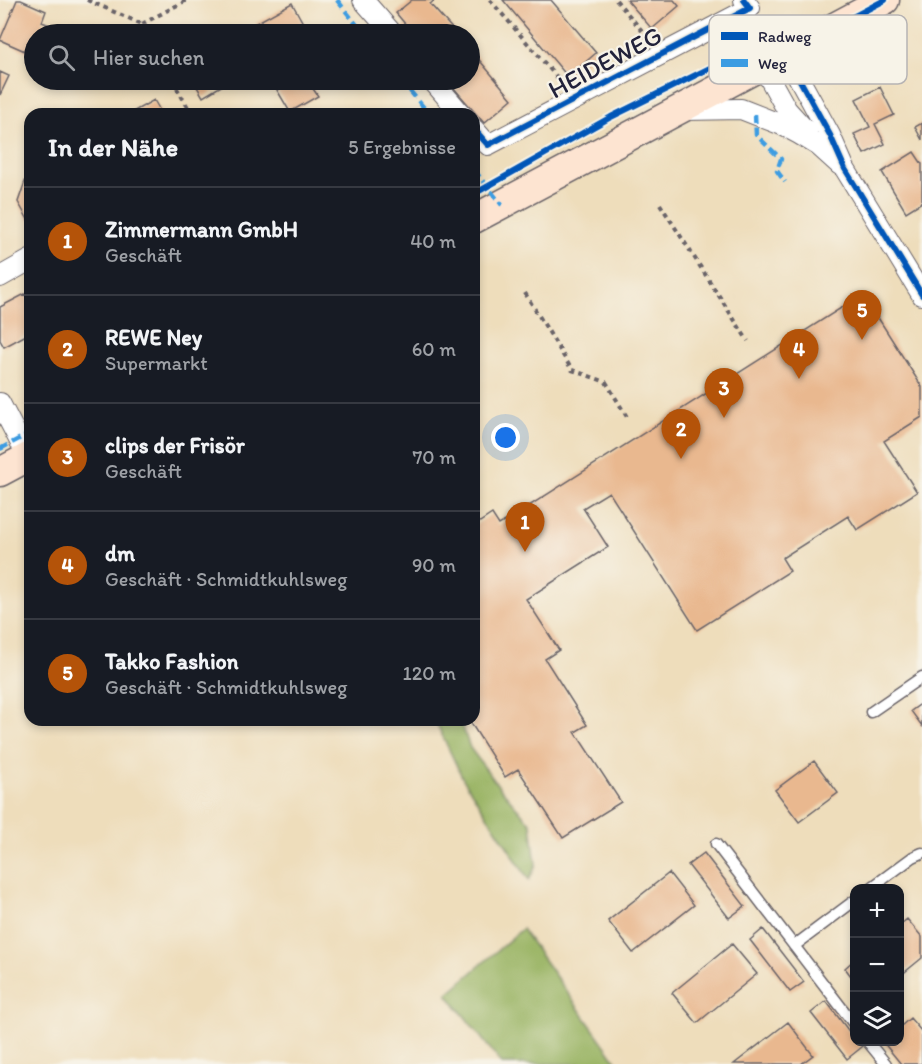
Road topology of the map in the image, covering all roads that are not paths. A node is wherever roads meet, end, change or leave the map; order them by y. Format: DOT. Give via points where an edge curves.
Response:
graph roads {
  1 [pos="885,0"];
  2 [pos="370,2"];
  3 [pos="747,4"];
  4 [pos="728,15"];
  5 [pos="857,15"];
  6 [pos="386,24"];
  7 [pos="709,26"];
  8 [pos="726,84"];
  9 [pos="780,84"];
  10 [pos="792,84"];
  11 [pos="441,90"];
  12 [pos="456,108"];
  13 [pos="678,110"];
  14 [pos="480,136"];
  15 [pos="819,146"];
  16 [pos="845,169"];
  17 [pos="480,216"];
  18 [pos="24,263"];
  19 [pos="0,277"];
  20 [pos="922,296"];
  21 [pos="0,403"];
  22 [pos="24,447"];
  23 [pos="24,459"];
  24 [pos="0,472"];
  25 [pos="922,677"];
  26 [pos="871,712"];
  27 [pos="716,844"];
  28 [pos="922,852"];
  29 [pos="876,884"];
  30 [pos="850,905"];
  31 [pos="794,946"];
  32 [pos="850,1018"];
  33 [pos="872,1046"];
  34 [pos="886,1064"];
  1 -- 5 [label="main road"];
  2 -- 6 [label="street"];
  3 -- 4 [label="street, HEIDEWEG"];
  7 -- 14 [label="street, HEIDEWEG" via="488,145"];
  8 -- 13 [label="main road"];
  9 -- 15 [label="street" via="787,110"];
  10 -- 16 [label="street" via="830,135"];
  11 -- 12 [label="street"];
  13 -- 15 [label="street" via="741,109 782,125"];
  13 -- 17 [label="main road"];
  15 -- 16 [label="street"];
  16 -- 20 [label="street"];
  18 -- 19 [label="street"];
  21 -- 22 [label="street"];
  23 -- 24 [label="main road"];
  25 -- 26 [label="lane"];
  27 -- 31 [label="lane"];
  28 -- 29 [label="lane"];
  30 -- 31 [label="lane"];
  31 -- 32 [label="lane"];
  33 -- 34 [label="lane"];
}
